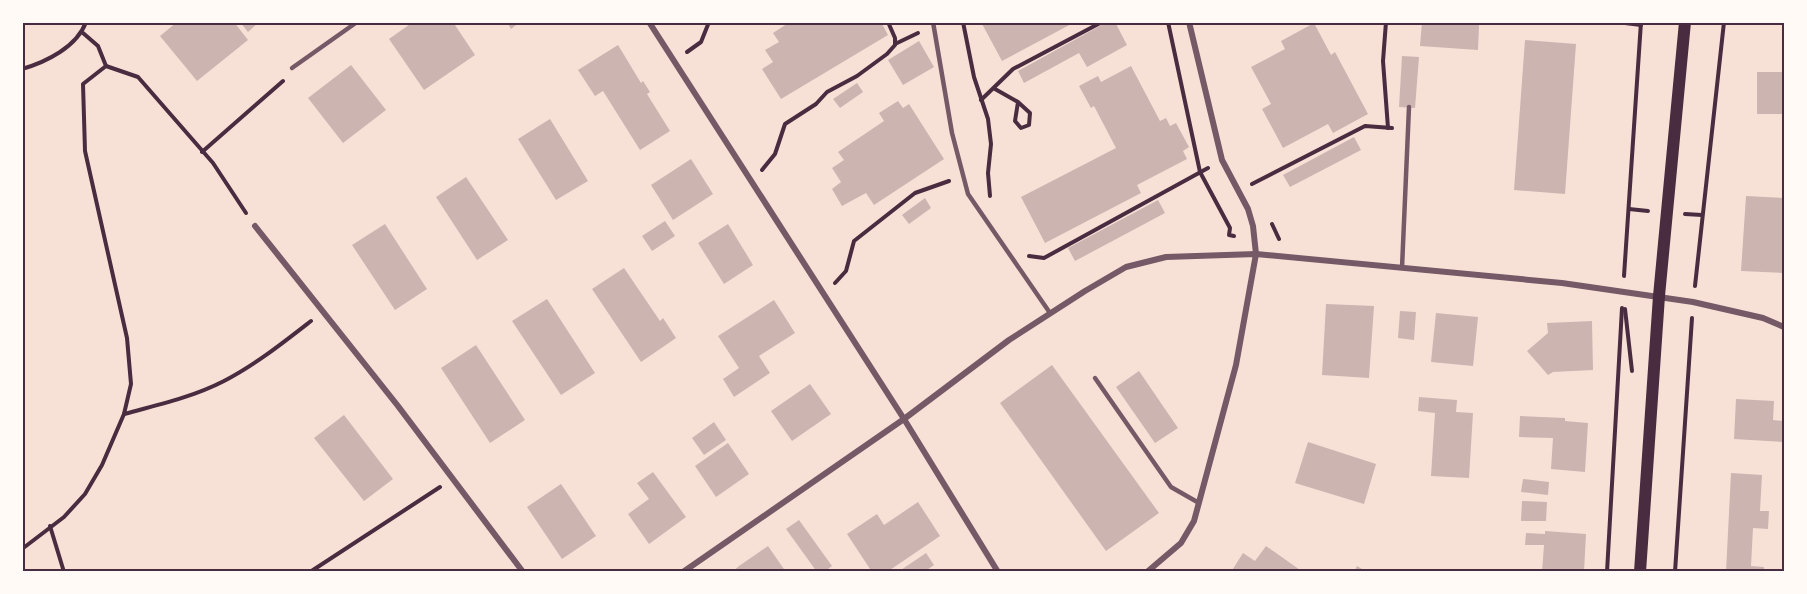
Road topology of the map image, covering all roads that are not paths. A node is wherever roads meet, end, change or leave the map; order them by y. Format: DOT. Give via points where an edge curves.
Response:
graph roads {
  1 [pos="357,22"];
  2 [pos="649,22"];
  3 [pos="1189,22"];
  4 [pos="1685,22"];
  5 [pos="933,24"];
  6 [pos="292,68"];
  7 [pos="1409,107"];
  8 [pos="255,226"];
  9 [pos="1256,254"];
  10 [pos="1402,268"];
  11 [pos="1659,296"];
  12 [pos="1050,314"];
  13 [pos="1785,327"];
  14 [pos="1095,378"];
  15 [pos="904,419"];
  16 [pos="1199,503"];
  17 [pos="523,572"];
  18 [pos="683,572"];
  19 [pos="999,572"];
  20 [pos="1147,572"];
  21 [pos="1640,572"];
  1 -- 6 [label="lane"];
  2 -- 15 [label="street"];
  3 -- 9 [label="street" via="1222,160 1248,209"];
  4 -- 11 [label="main road"];
  5 -- 12 [label="lane" via="952,133 968,194"];
  7 -- 10 [label="lane"];
  8 -- 17 [label="street" via="454,477"];
  9 -- 10 [label="street"];
  9 -- 12 [label="street" via="1166,257 1126,267"];
  9 -- 16 [label="street" via="1236,365"];
  10 -- 11 [label="street"];
  11 -- 13 [label="street" via="1763,318"];
  11 -- 21 [label="main road"];
  12 -- 15 [label="street"];
  14 -- 16 [label="lane" via="1171,487"];
  15 -- 18 [label="street"];
  15 -- 19 [label="street"];
  16 -- 20 [label="street" via="1194,521 1180,543"];
}
